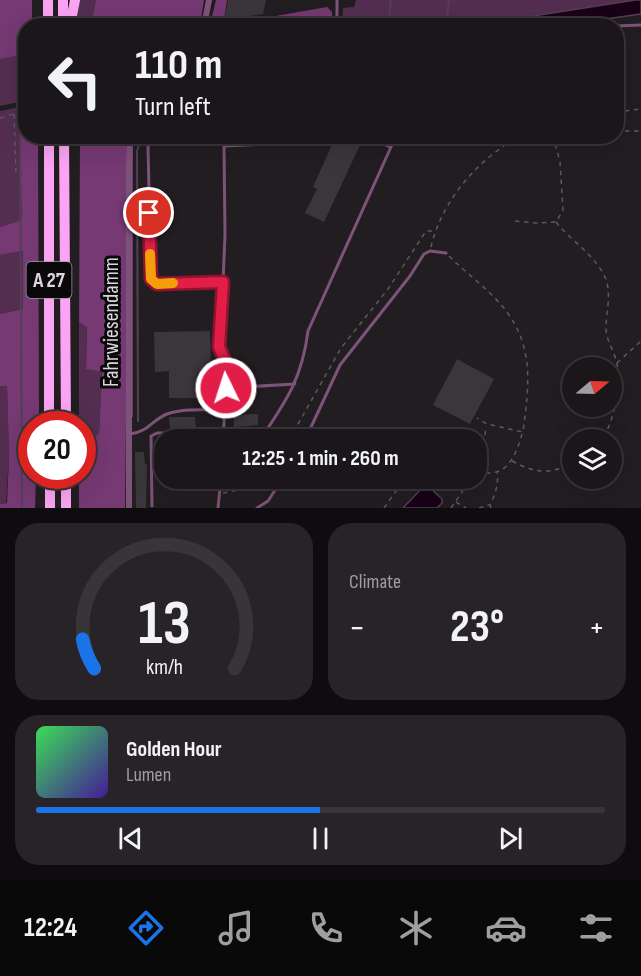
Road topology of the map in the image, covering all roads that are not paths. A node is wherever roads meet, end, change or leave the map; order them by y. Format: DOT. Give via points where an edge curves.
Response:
graph roads {
  1 [pos="48,0"];
  2 [pos="63,0"];
  3 [pos="75,0"];
  4 [pos="209,0"];
  5 [pos="337,0"];
  6 [pos="48,18"];
  7 [pos="63,18"];
  8 [pos="72,18"];
  9 [pos="206,18"];
  10 [pos="337,18"];
  11 [pos="641,25"];
  12 [pos="624,26"];
  13 [pos="49,144"];
  14 [pos="64,144"];
  15 [pos="130,144"];
  16 [pos="149,144"];
  17 [pos="265,144"];
  18 [pos="384,144"];
  19 [pos="392,144"];
  20 [pos="224,146"];
  21 [pos="391,147"];
  22 [pos="446,253"];
  23 [pos="223,282"];
  24 [pos="295,384"];
  25 [pos="226,388"];
  26 [pos="224,410"];
  27 [pos="49,411"];
  28 [pos="66,411"];
  29 [pos="223,429"];
  30 [pos="267,429"];
  31 [pos="309,429"];
  32 [pos="129,434"];
  33 [pos="154,434"];
  34 [pos="50,489"];
  35 [pos="66,489"];
  36 [pos="219,489"];
  37 [pos="276,489"];
  38 [pos="152,506"];
  39 [pos="50,508"];
  40 [pos="66,508"];
  41 [pos="129,508"];
  42 [pos="218,508"];
  43 [pos="257,508"];
  1 -- 6 [label="highway"];
  2 -- 7 [label="highway"];
  3 -- 8 [label="highway"];
  4 -- 9 [label="street"];
  5 -- 10 [label="lane"];
  11 -- 12 [label="lane"];
  13 -- 27 [label="highway, A 27"];
  14 -- 28 [label="highway, A 27"];
  15 -- 32 [label="street, Fahrwiesendamm"];
  16 -- 23 [label="lane" via="151,279 157,284"];
  17 -- 20 [label="lane"];
  18 -- 21 [label="lane"];
  19 -- 21 [label="lane"];
  20 -- 23 [label="lane"];
  21 -- 24 [label="lane" via="308,331"];
  22 -- 31 [label="lane" via="430,250 424,254 340,365"];
  23 -- 25 [label="lane" via="219,347 227,365"];
  24 -- 25 [label="lane"];
  24 -- 30 [label="lane"];
  25 -- 26 [label="lane"];
  26 -- 29 [label="lane"];
  26 -- 32 [label="lane" via="168,414 141,432"];
  32 -- 41 [label="street, Fahrwiesendamm"];
  33 -- 38 [label="lane"];
  34 -- 39 [label="highway"];
  35 -- 40 [label="highway"];
  36 -- 42 [label="lane"];
  37 -- 43 [label="lane"];
}
